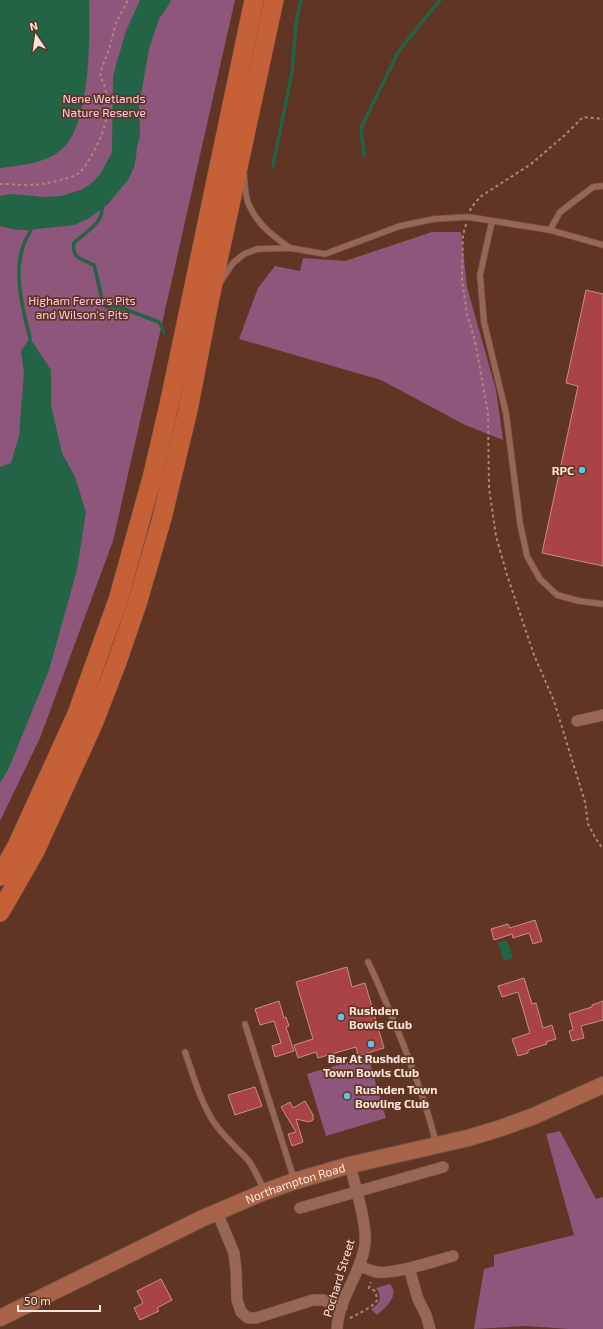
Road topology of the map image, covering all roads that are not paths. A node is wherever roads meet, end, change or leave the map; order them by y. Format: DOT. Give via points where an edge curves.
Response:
graph roads {
  1 [pos="254,0"];
  2 [pos="274,0"];
  3 [pos="240,154"];
  4 [pos="603,186"];
  5 [pos="492,221"];
  6 [pos="550,230"];
  7 [pos="603,245"];
  8 [pos="290,248"];
  9 [pos="209,302"];
  10 [pos="603,604"];
  11 [pos="603,714"];
  12 [pos="576,721"];
  13 [pos="0,876"];
  14 [pos="0,912"];
  15 [pos="368,962"];
  16 [pos="245,1024"];
  17 [pos="185,1052"];
  18 [pos="603,1085"];
  19 [pos="437,1145"];
  20 [pos="350,1165"];
  21 [pos="443,1167"];
  22 [pos="295,1181"];
  23 [pos="264,1192"];
  24 [pos="356,1192"];
  25 [pos="300,1208"];
  26 [pos="217,1212"];
  27 [pos="452,1256"];
  28 [pos="359,1266"];
  29 [pos="409,1268"];
  30 [pos="342,1307"];
  31 [pos="0,1318"];
  32 [pos="246,1324"];
  33 [pos="337,1328"];
  34 [pos="430,1329"];
  1 -- 13 [label="highway" via="152,478 118,600 78,714 17,846"];
  2 -- 3 [label="highway"];
  3 -- 8 [label="lane" via="249,204 258,221"];
  3 -- 9 [label="highway"];
  4 -- 6 [label="lane" via="593,187 560,212"];
  5 -- 6 [label="lane"];
  5 -- 8 [label="lane" via="468,217 434,219 400,226 325,254"];
  5 -- 10 [label="lane" via="480,275 484,322 506,413 519,516 527,556 540,579 557,595 579,602"];
  6 -- 7 [label="lane"];
  8 -- 9 [label="lane" via="257,249 244,254 223,276"];
  9 -- 14 [label="highway" via="188,410 162,518 122,648 92,724 35,851"];
  11 -- 12 [label="street"];
  15 -- 19 [label="lane" via="412,1067"];
  16 -- 22 [label="lane"];
  17 -- 23 [label="lane" via="204,1105 225,1136 248,1160"];
  18 -- 19 [label="main road, Northampton Road" via="534,1116 468,1138"];
  19 -- 20 [label="main road, Northampton Road"];
  20 -- 22 [label="main road, Northampton Road"];
  20 -- 24 [label="street, Pochard Street"];
  21 -- 24 [label="street"];
  22 -- 23 [label="main road, Northampton Road"];
  23 -- 26 [label="main road, Northampton Road"];
  24 -- 25 [label="street"];
  24 -- 28 [label="street, Pochard Street" via="365,1230"];
  26 -- 31 [label="main road, Northampton Road"];
  26 -- 32 [label="street" via="234,1253 237,1300"];
  27 -- 29 [label="street"];
  28 -- 29 [label="street" via="375,1271"];
  28 -- 30 [label="street, Pochard Street"];
  29 -- 34 [label="street"];
  30 -- 32 [label="street" via="323,1300 313,1300 256,1318"];
  30 -- 33 [label="street, Pochard Street"];
}
